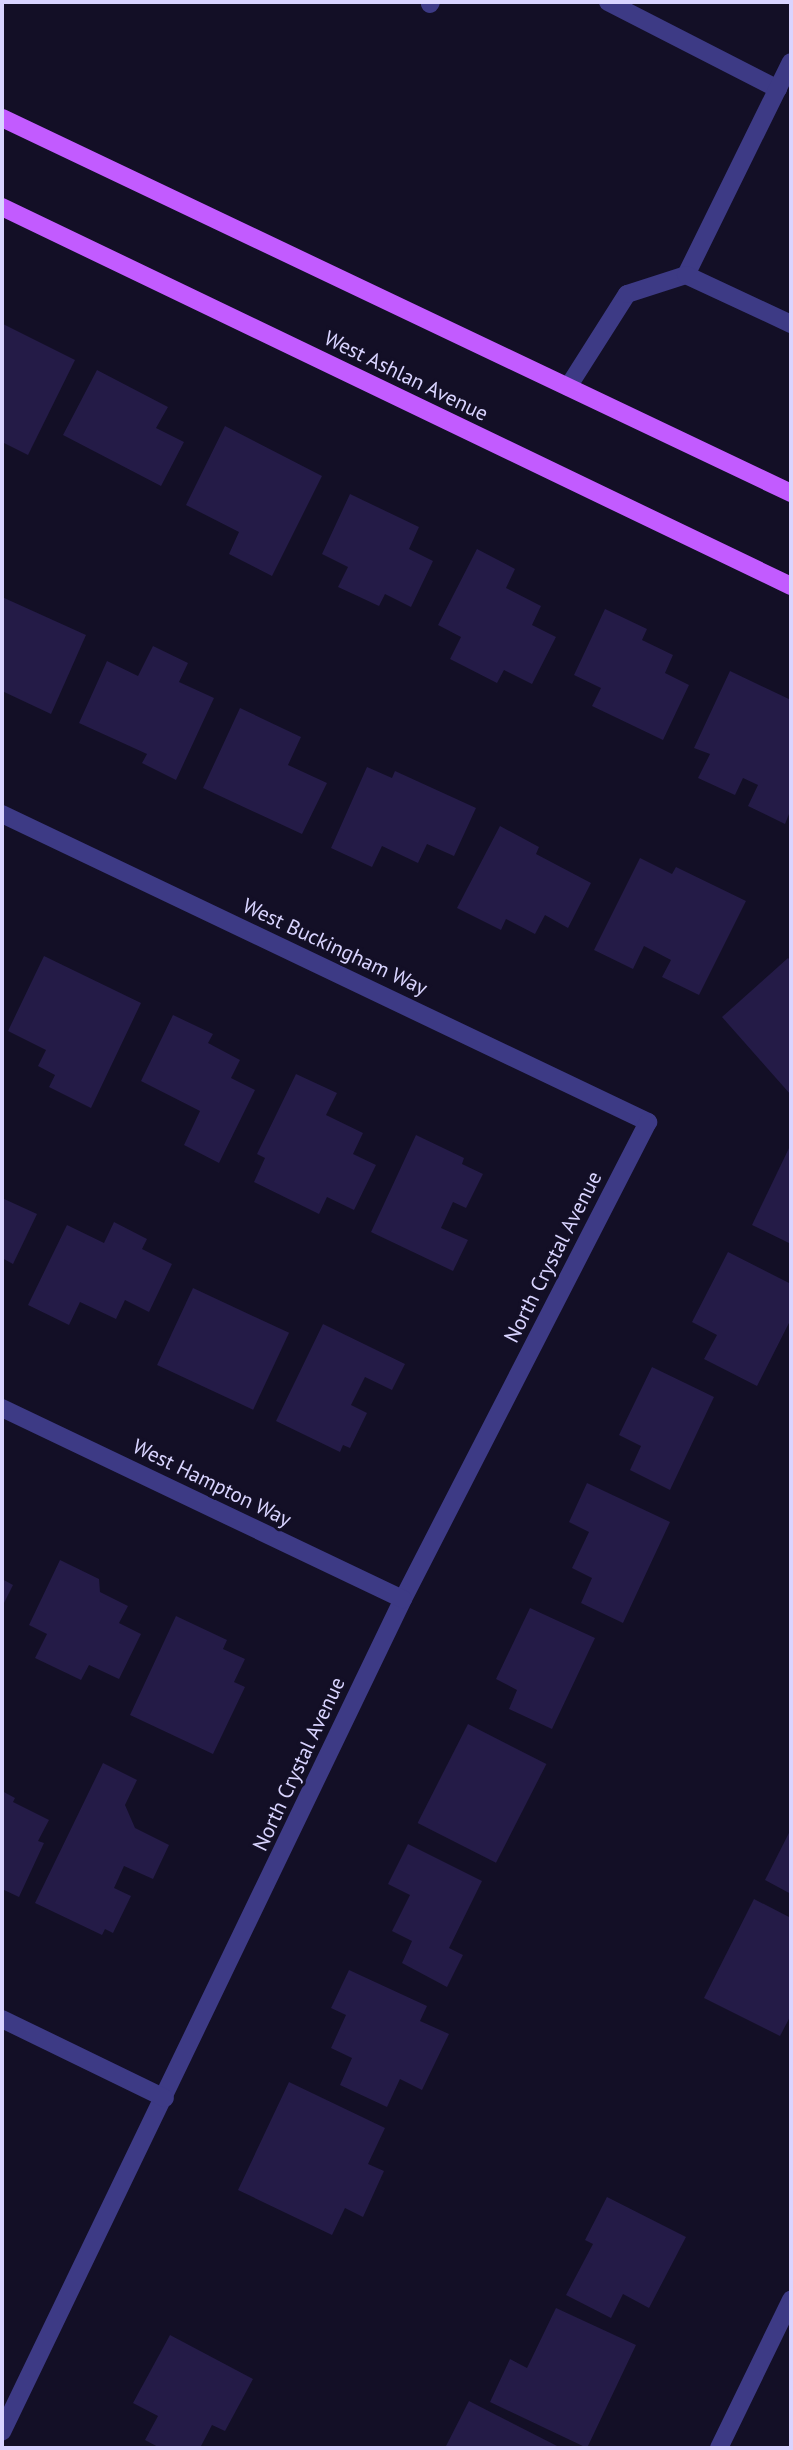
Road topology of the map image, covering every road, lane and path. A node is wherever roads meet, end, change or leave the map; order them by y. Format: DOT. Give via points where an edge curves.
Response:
graph roads {
  1 [pos="608,2"];
  2 [pos="791,62"];
  3 [pos="778,89"];
  4 [pos="2,118"];
  5 [pos="2,207"];
  6 [pos="686,275"];
  7 [pos="791,324"];
  8 [pos="568,387"];
  9 [pos="791,493"];
  10 [pos="791,586"];
  11 [pos="2,814"];
  12 [pos="648,1122"];
  13 [pos="2,1408"];
  14 [pos="403,1599"];
  15 [pos="2,2019"];
  16 [pos="165,2098"];
  17 [pos="791,2300"];
  18 [pos="2,2432"];
  19 [pos="719,2448"];
  1 -- 3 [label="street"];
  2 -- 3 [label="street"];
  3 -- 6 [label="street"];
  4 -- 8 [label="main road"];
  5 -- 10 [label="main road, West Ashlan Avenue"];
  6 -- 7 [label="street"];
  6 -- 8 [label="street" via="627,294"];
  8 -- 9 [label="main road"];
  11 -- 12 [label="street, West Buckingham Way"];
  12 -- 14 [label="street, North Crystal Avenue"];
  13 -- 14 [label="street, West Hampton Way"];
  14 -- 16 [label="street, North Crystal Avenue"];
  15 -- 16 [label="street"];
  16 -- 18 [label="street, North Crystal Avenue"];
  17 -- 19 [label="street"];
}
